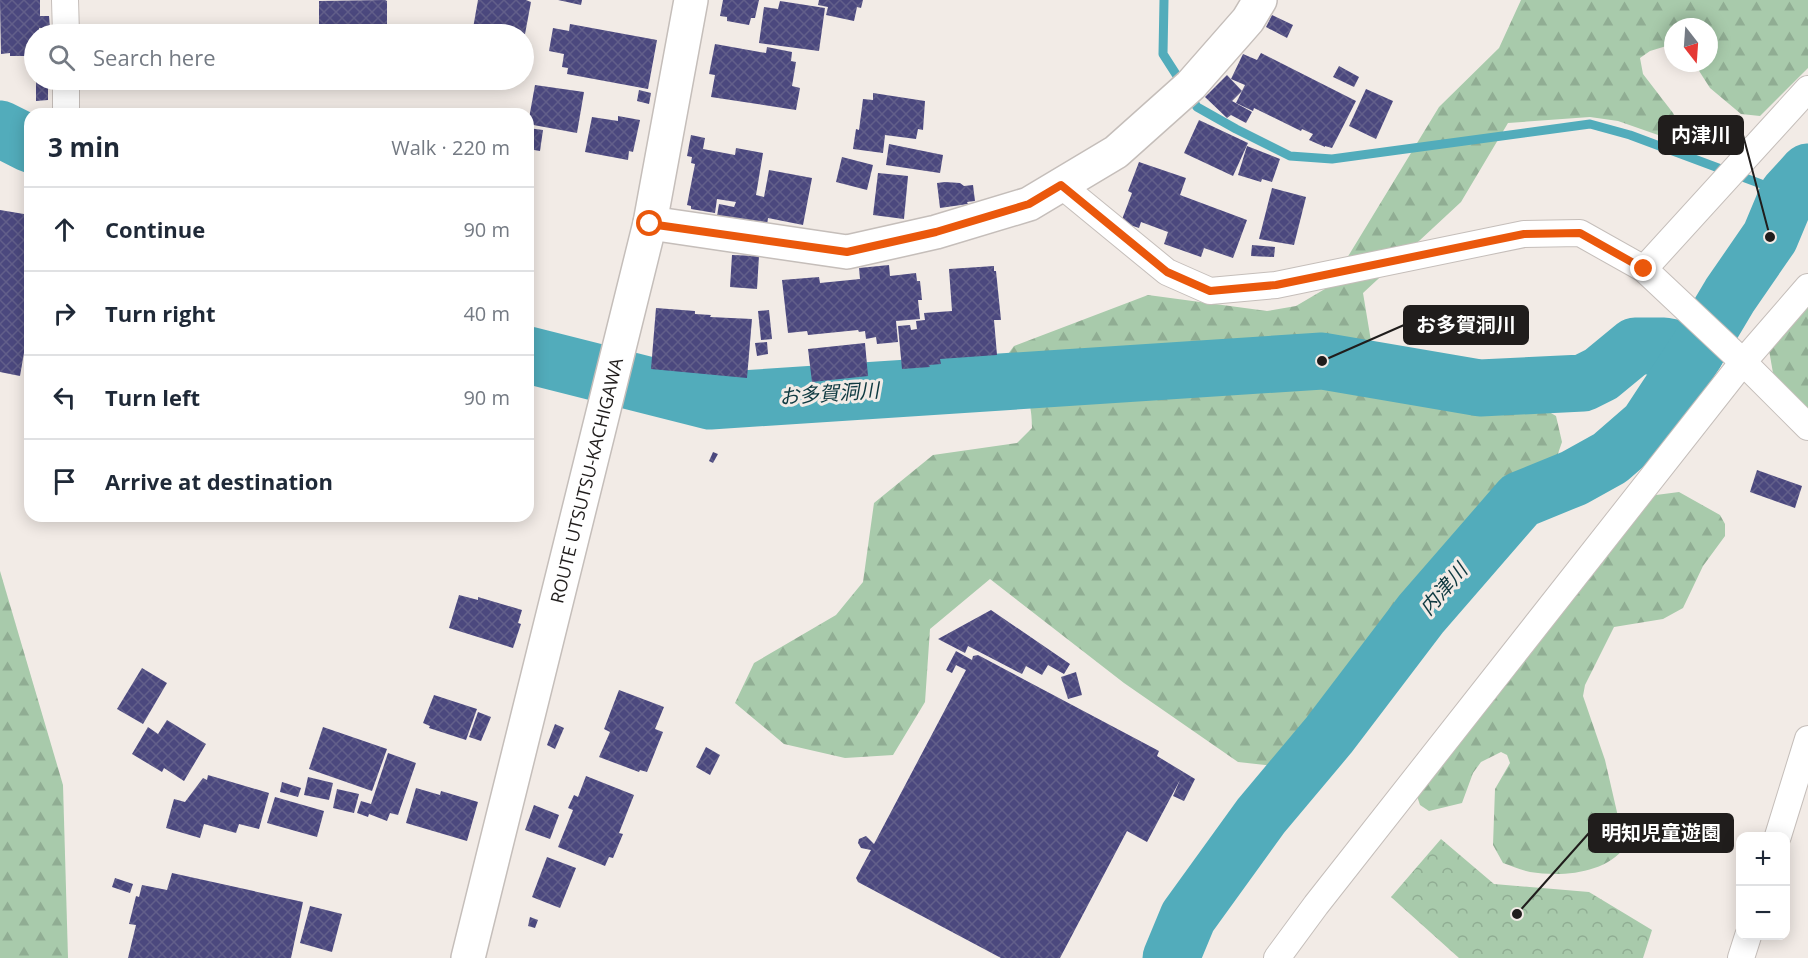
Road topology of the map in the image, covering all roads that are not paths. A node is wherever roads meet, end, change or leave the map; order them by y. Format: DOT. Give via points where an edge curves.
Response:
graph roads {
  1 [pos="65,0"];
  2 [pos="691,0"];
  3 [pos="1260,0"];
  4 [pos="66,24"];
  5 [pos="1808,89"];
  6 [pos="66,90"];
  7 [pos="66,108"];
  8 [pos="1061,185"];
  9 [pos="650,224"];
  10 [pos="1644,269"];
  11 [pos="1808,287"];
  12 [pos="1743,362"];
  13 [pos="1808,427"];
  14 [pos="1808,739"];
  15 [pos="1780,832"];
  16 [pos="1747,940"];
  17 [pos="468,958"];
  18 [pos="1277,958"];
  19 [pos="1741,958"];
  1 -- 4 [label="street"];
  2 -- 9 [label="main road, ROUTE UTSUTSU-KACHIGAWA"];
  3 -- 8 [label="main road" via="1248,20 1191,85 1116,152"];
  5 -- 10 [label="street"];
  6 -- 7 [label="street"];
  8 -- 9 [label="main road" via="1029,204 936,232 847,252"];
  8 -- 10 [label="street" via="1167,272 1210,291 1276,285 1524,234 1580,233"];
  9 -- 17 [label="main road, ROUTE UTSUTSU-KACHIGAWA"];
  10 -- 12 [label="street"];
  11 -- 12 [label="street"];
  12 -- 13 [label="street"];
  12 -- 18 [label="street"];
  14 -- 15 [label="street"];
  16 -- 19 [label="street"];
}
